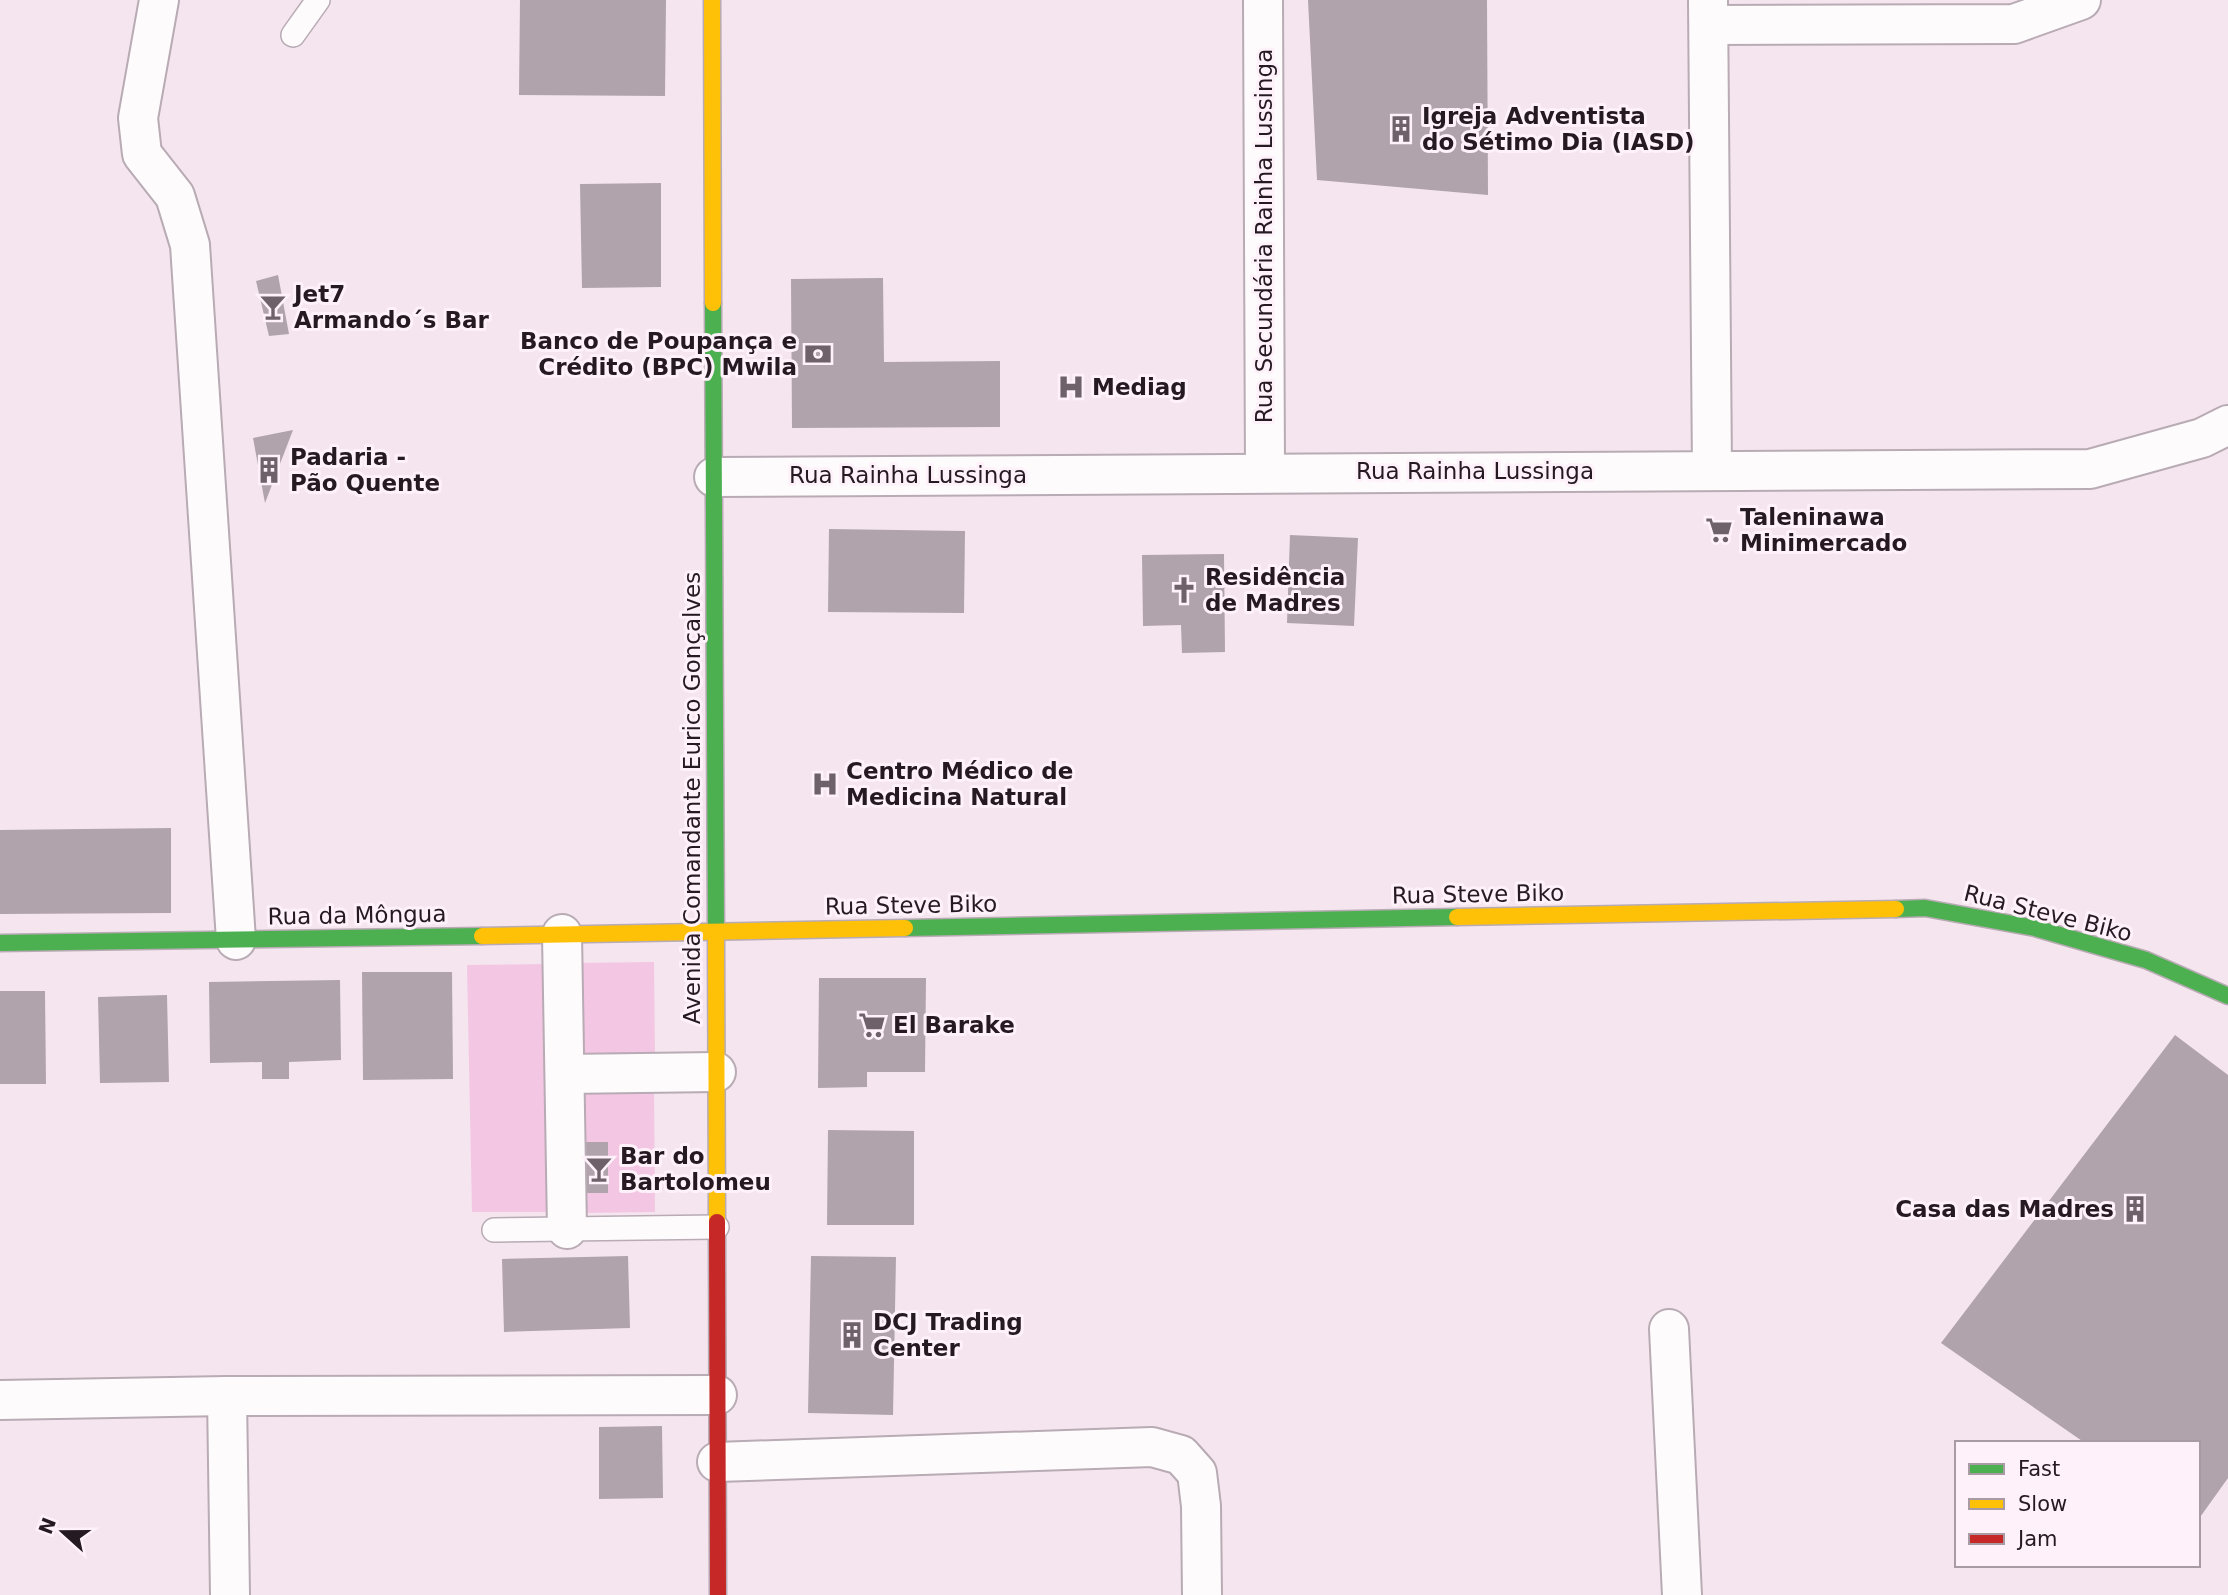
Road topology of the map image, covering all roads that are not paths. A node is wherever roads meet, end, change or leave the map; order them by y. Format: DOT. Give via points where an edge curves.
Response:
graph roads {
  1 [pos="159,0"];
  2 [pos="318,0"];
  3 [pos="712,0"];
  4 [pos="1263,0"];
  5 [pos="2081,0"];
  6 [pos="1708,12"];
  7 [pos="293,35"];
  8 [pos="2228,425"];
  9 [pos="1712,470"];
  10 [pos="1265,472"];
  11 [pos="714,477"];
  12 [pos="716,932"];
  13 [pos="562,934"];
  14 [pos="236,940"];
  15 [pos="0,943"];
  16 [pos="2228,996"];
  17 [pos="716,1072"];
  18 [pos="565,1074"];
  19 [pos="717,1227"];
  20 [pos="567,1229"];
  21 [pos="494,1230"];
  22 [pos="1669,1329"];
  23 [pos="717,1395"];
  24 [pos="228,1396"];
  25 [pos="0,1400"];
  26 [pos="717,1462"];
  27 [pos="230,1595"];
  28 [pos="718,1595"];
  29 [pos="1202,1595"];
  30 [pos="1682,1595"];
  1 -- 14 [label="street" via="138,118 142,154 175,196 190,245"];
  2 -- 7 [label="lane"];
  3 -- 11 [label="street, Avenida Comandante Eurico Gonçalves"];
  4 -- 10 [label="street, Rua Secundária Rainha Lussinga"];
  5 -- 6 [label="street" via="2014,24"];
  6 -- 9 [label="street"];
  8 -- 9 [label="street, Rua Rainha Lussinga" via="2202,438 2090,469"];
  9 -- 10 [label="street, Rua Rainha Lussinga"];
  10 -- 11 [label="street, Rua Rainha Lussinga"];
  11 -- 12 [label="street, Avenida Comandante Eurico Gonçalves"];
  12 -- 13 [label="street, Rua da Môngua"];
  12 -- 16 [label="street, Rua Steve Biko" via="1925,908 2035,928 2134,957"];
  12 -- 17 [label="street, Avenida Comandante Eurico Gonçalves"];
  13 -- 14 [label="street, Rua da Môngua"];
  13 -- 18 [label="street"];
  14 -- 15 [label="street, Rua da Môngua"];
  17 -- 18 [label="street"];
  17 -- 19 [label="street, Avenida Comandante Eurico Gonçalves"];
  18 -- 20 [label="street"];
  19 -- 20 [label="lane"];
  19 -- 23 [label="street, Avenida Comandante Eurico Gonçalves"];
  20 -- 21 [label="lane"];
  22 -- 30 [label="street"];
  23 -- 24 [label="street"];
  23 -- 26 [label="street, Avenida Comandante Eurico Gonçalves"];
  24 -- 25 [label="street"];
  24 -- 27 [label="street"];
  26 -- 28 [label="street, Avenida Comandante Eurico Gonçalves"];
  26 -- 29 [label="street" via="1152,1447 1181,1455 1197,1473"];
}
